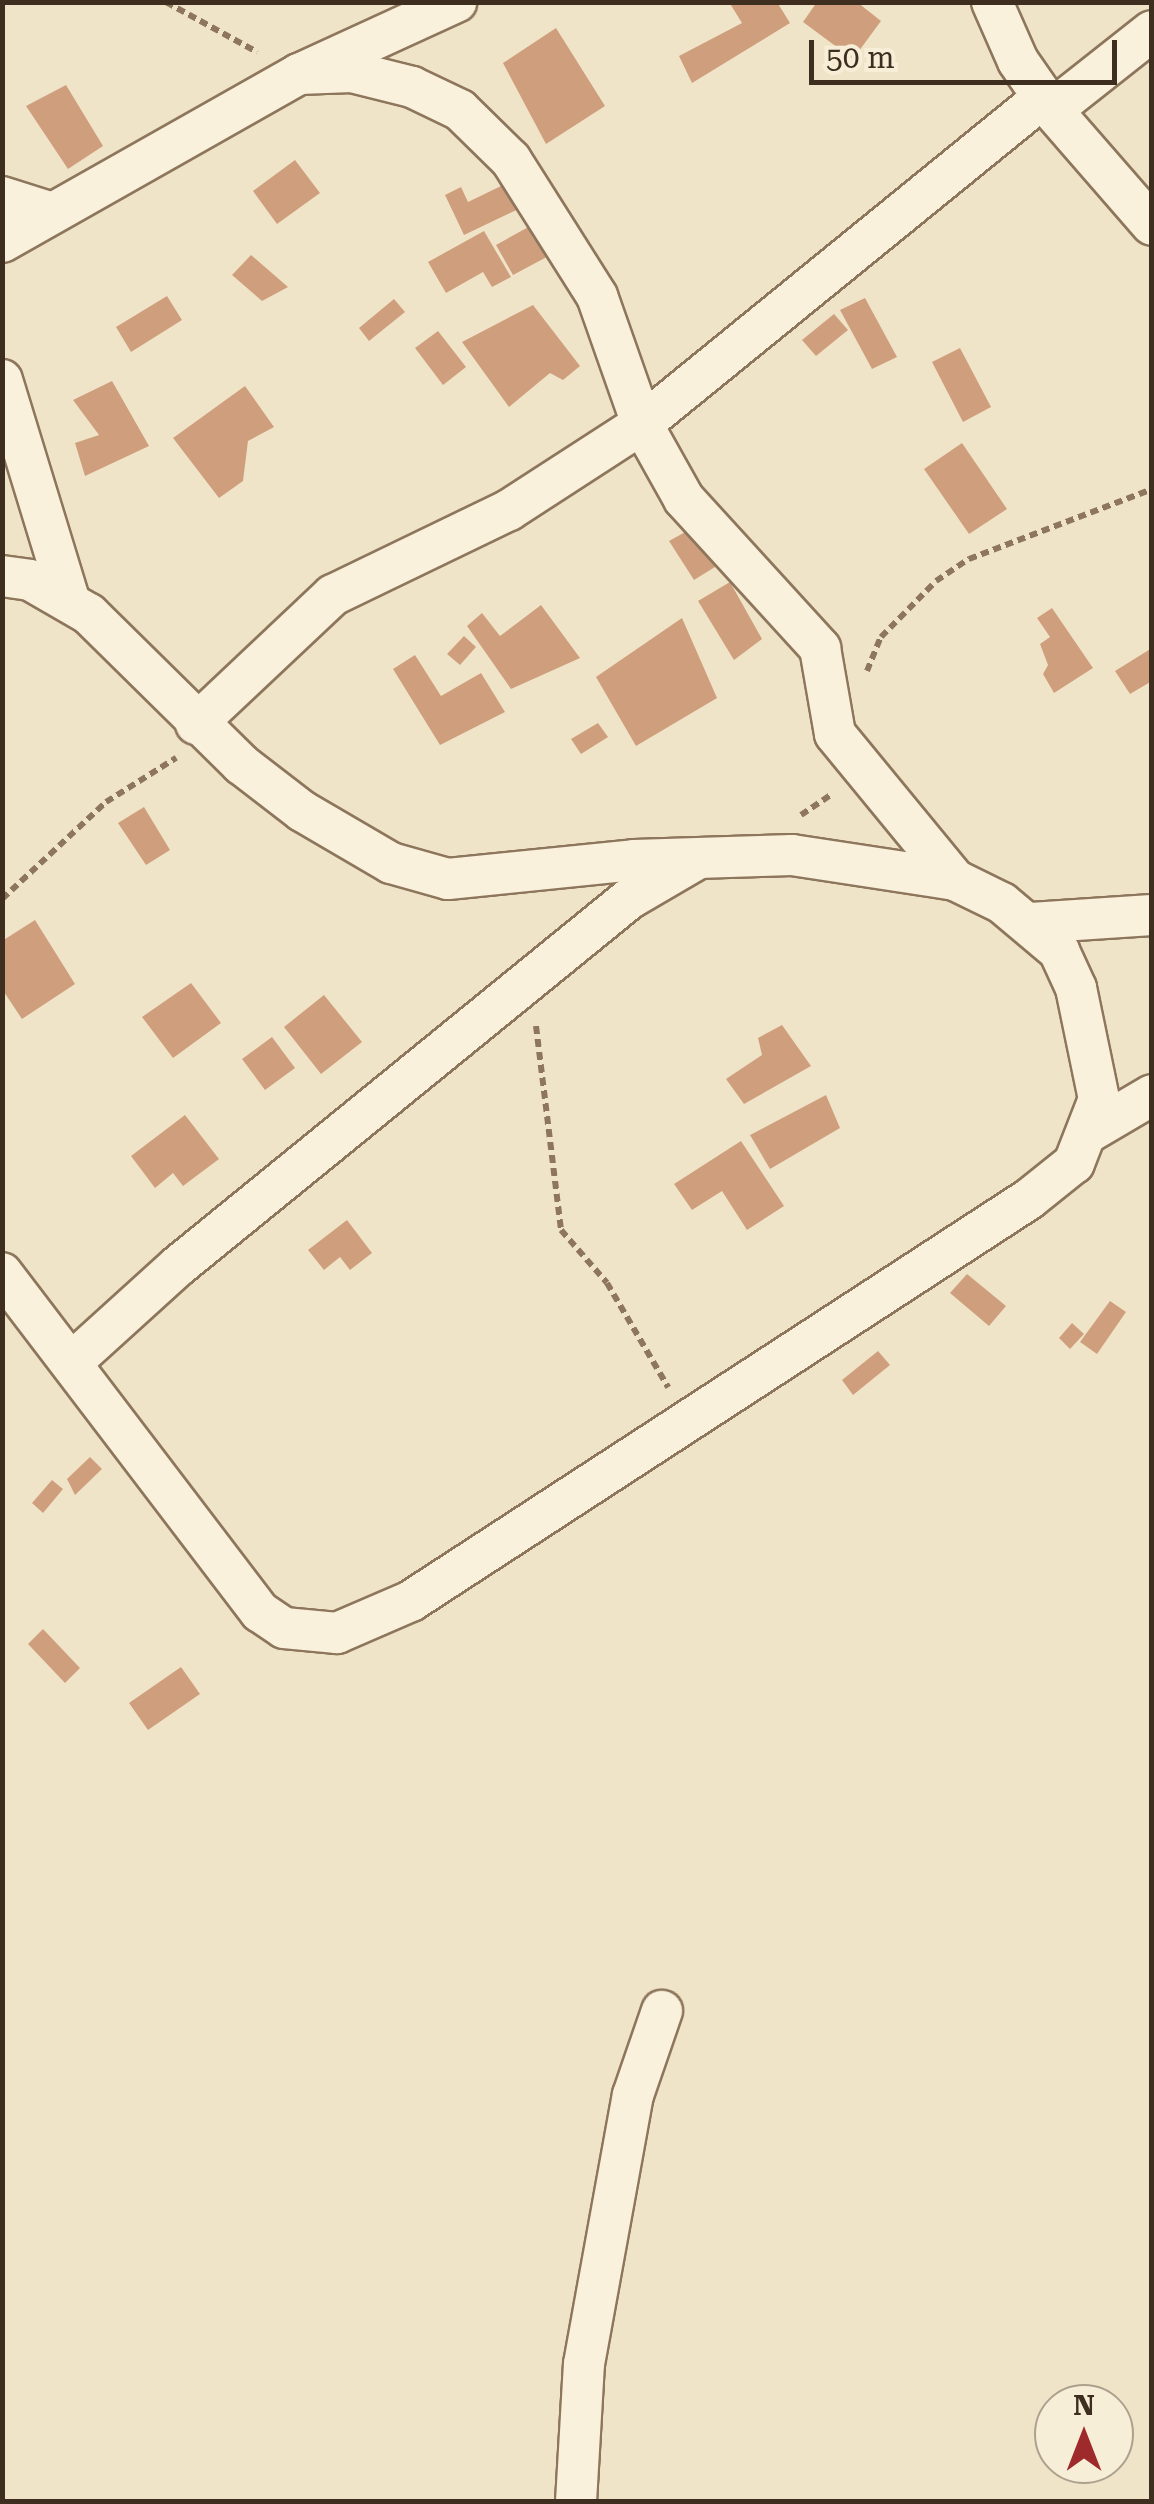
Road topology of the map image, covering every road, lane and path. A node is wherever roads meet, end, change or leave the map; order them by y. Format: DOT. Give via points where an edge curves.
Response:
graph roads {
  1 [pos="166,2"];
  2 [pos="456,2"];
  3 [pos="992,2"];
  4 [pos="1152,32"];
  5 [pos="298,74"];
  6 [pos="1048,104"];
  7 [pos="2,197"];
  8 [pos="49,212"];
  9 [pos="1152,225"];
  10 [pos="2,242"];
  11 [pos="2,380"];
  12 [pos="642,424"];
  13 [pos="1152,489"];
  14 [pos="2,576"];
  15 [pos="69,600"];
  16 [pos="868,681"];
  17 [pos="204,731"];
  18 [pos="700,858"];
  19 [pos="955,880"];
  20 [pos="2,899"];
  21 [pos="1152,916"];
  22 [pos="1030,923"];
  23 [pos="531,980"];
  24 [pos="1152,1095"];
  25 [pos="1091,1130"];
  26 [pos="2,1272"];
  27 [pos="71,1363"];
  28 [pos="690,1422"];
  29 [pos="662,2010"];
  30 [pos="576,2502"];
  1 -- 5 [label="path"];
  2 -- 5 [label="street"];
  3 -- 6 [label="street"];
  4 -- 6 [label="street"];
  5 -- 8 [label="street"];
  5 -- 12 [label="street" via="352,72 412,87 460,110 511,160 597,296"];
  6 -- 9 [label="street"];
  6 -- 12 [label="street"];
  7 -- 8 [label="street"];
  8 -- 10 [label="street"];
  11 -- 15 [label="street"];
  12 -- 17 [label="street" via="509,510 333,595"];
  12 -- 19 [label="street" via="684,499 820,648 835,734"];
  13 -- 16 [label="path" via="969,560 936,581 881,638"];
  14 -- 15 [label="street"];
  15 -- 17 [label="street" via="120,641"];
  17 -- 18 [label="street" via="302,811 391,863 428,875 448,879"];
  17 -- 20 [label="path" via="106,802"];
  18 -- 19 [label="street" via="792,855"];
  18 -- 23 [label="street" via="630,899"];
  19 -- 22 [label="street"];
  21 -- 22 [label="street"];
  22 -- 25 [label="street" via="1059,951 1076,988 1096,1063 1099,1099"];
  23 -- 27 [label="street" via="178,1266"];
  23 -- 28 [label="path" via="561,1230 607,1283"];
  24 -- 25 [label="street"];
  25 -- 28 [label="street" via="1074,1163 1028,1199"];
  26 -- 27 [label="street"];
  27 -- 28 [label="street" via="260,1612 306,1633 337,1633 411,1601"];
  29 -- 30 [label="street" via="633,2095 588,2345"];
}
